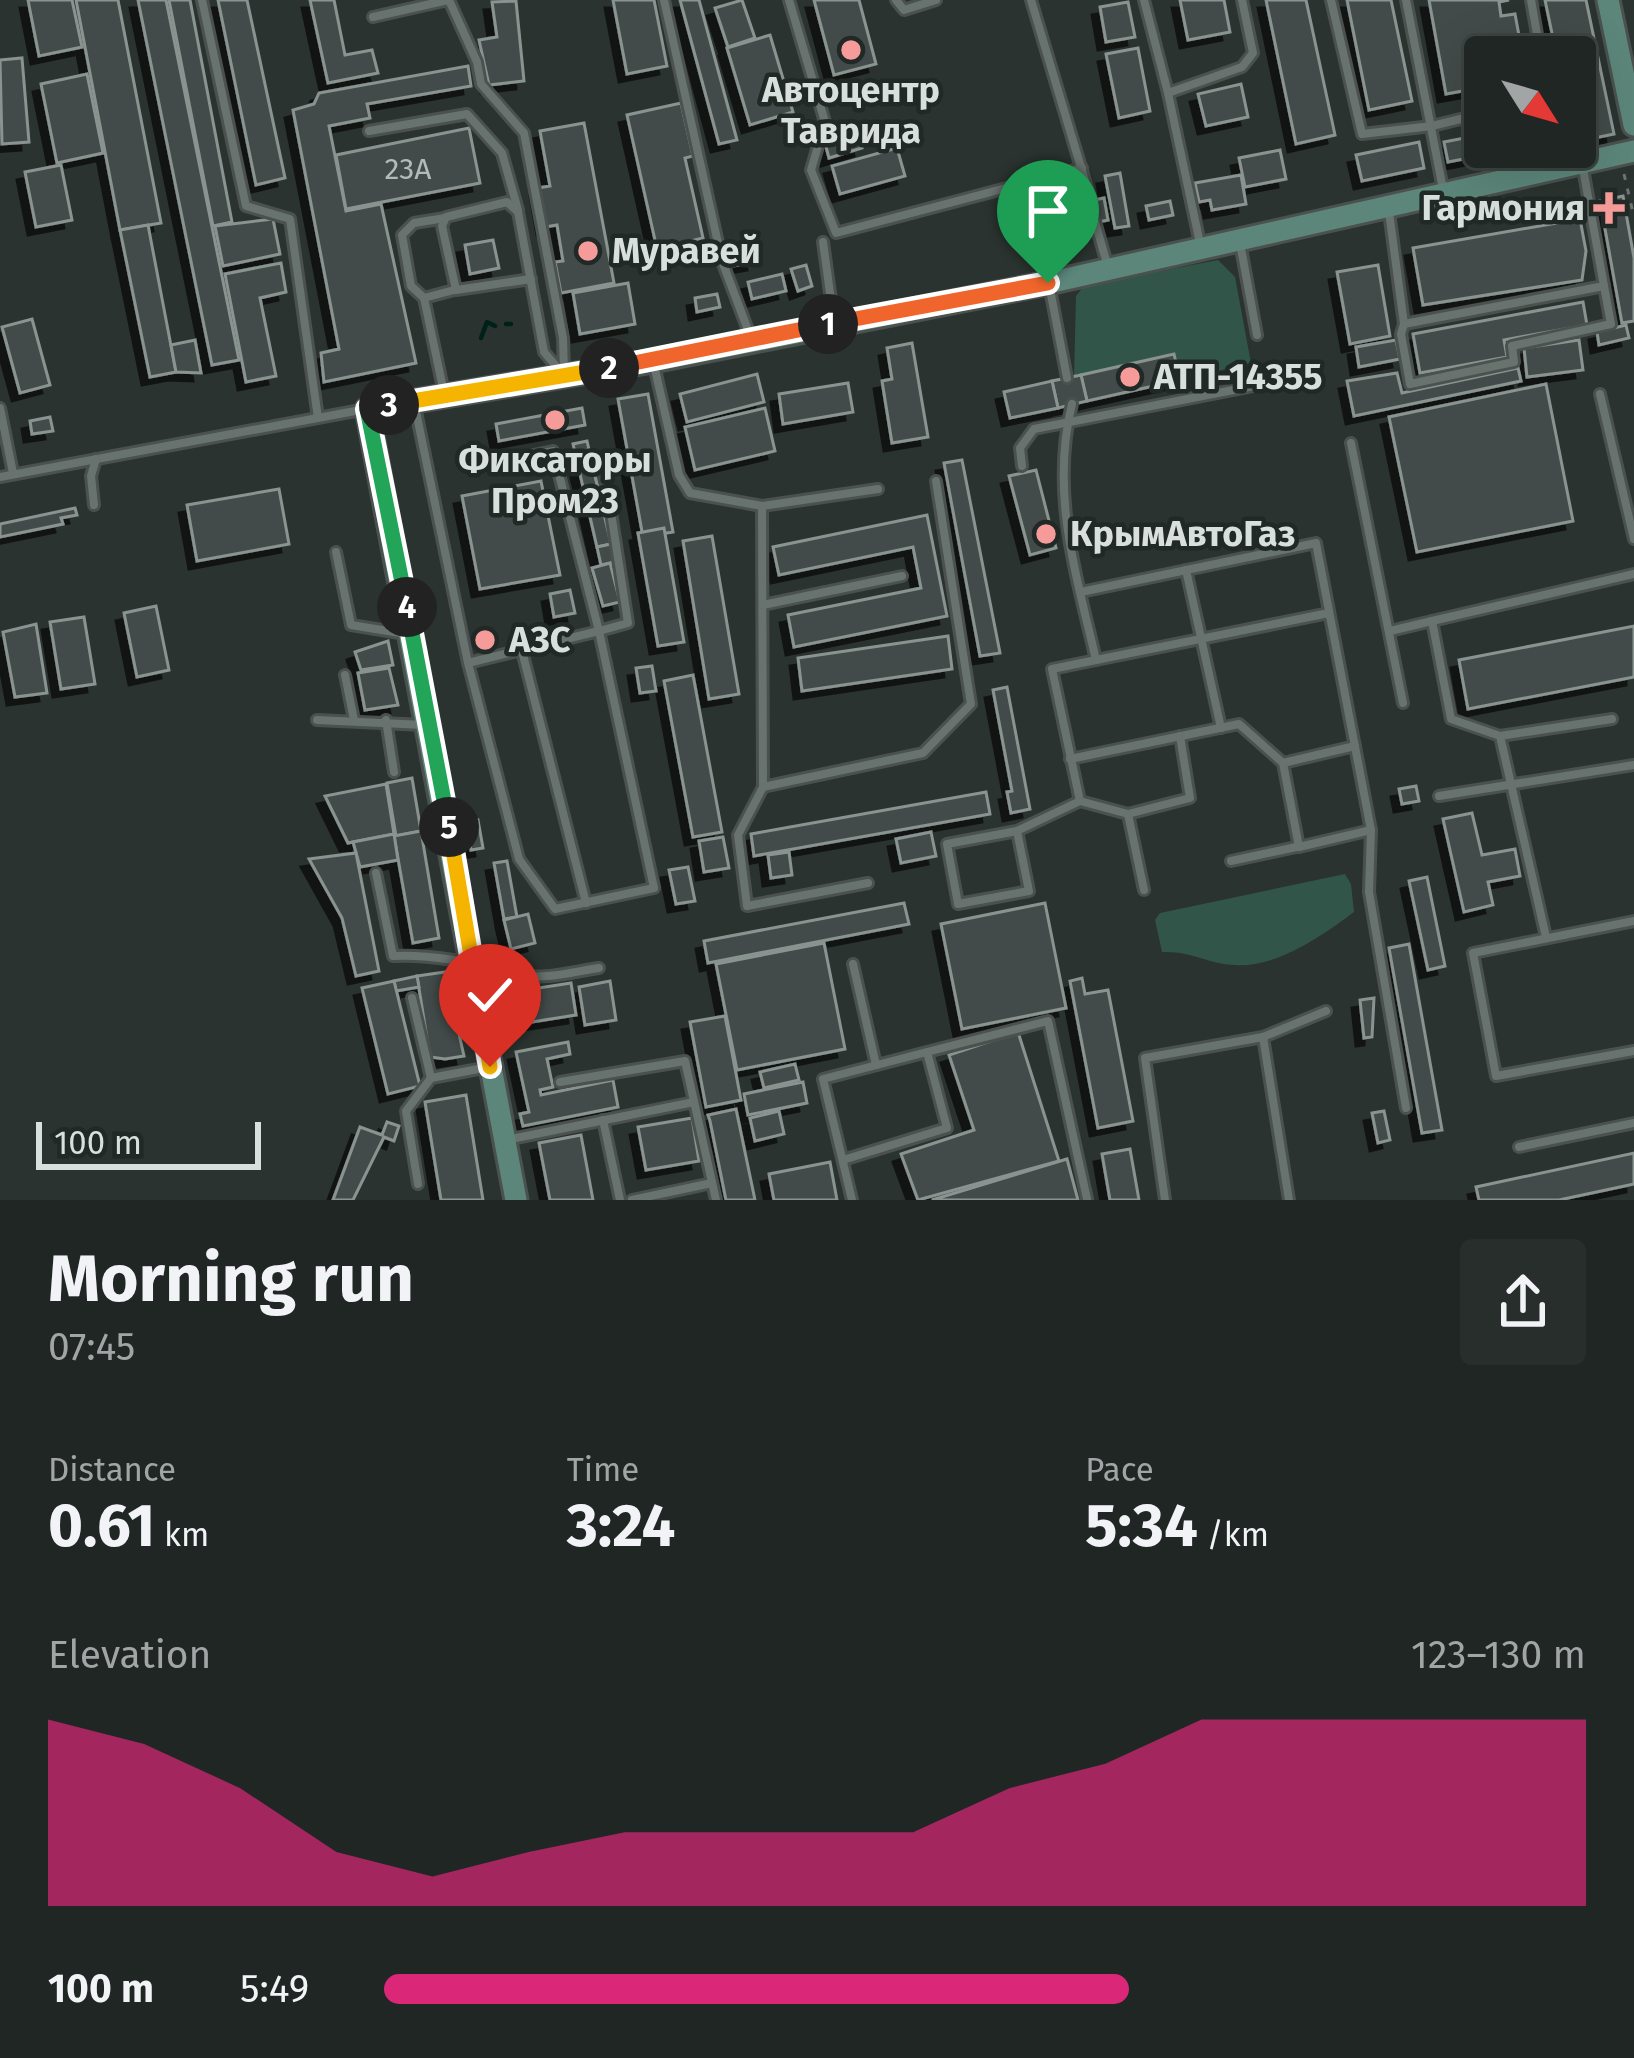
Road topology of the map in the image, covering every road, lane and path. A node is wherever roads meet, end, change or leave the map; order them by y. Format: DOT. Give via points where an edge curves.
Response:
graph roads {
  1 [pos="202,0"];
  2 [pos="448,0"];
  3 [pos="664,0"];
  4 [pos="789,0"];
  5 [pos="896,0"];
  6 [pos="936,0"];
  7 [pos="1031,0"];
  8 [pos="1144,0"];
  9 [pos="1242,0"];
  10 [pos="1331,0"];
  11 [pos="1406,0"];
  12 [pos="1531,0"];
  13 [pos="1608,0"];
  14 [pos="373,17"];
  15 [pos="1537,36"];
  16 [pos="1168,93"];
  17 [pos="1464,119"];
  18 [pos="1634,125"];
  19 [pos="1432,127"];
  20 [pos="369,130"];
  21 [pos="1628,159"];
  22 [pos="1596,161"];
  23 [pos="1082,168"];
  24 [pos="1552,168"];
  25 [pos="1583,168"];
  26 [pos="1443,190"];
  27 [pos="1091,201"];
  28 [pos="1388,202"];
  29 [pos="518,212"];
  30 [pos="1634,217"];
  31 [pos="446,218"];
  32 [pos="1095,222"];
  33 [pos="823,242"];
  34 [pos="1240,243"];
  35 [pos="1202,249"];
  36 [pos="1108,268"];
  37 [pos="531,280"];
  38 [pos="1048,283"];
  39 [pos="1604,286"];
  40 [pos="456,290"];
  41 [pos="424,298"];
  42 [pos="834,323"];
  43 [pos="1404,324"];
  44 [pos="1257,335"];
  45 [pos="751,339"];
  46 [pos="652,361"];
  47 [pos="564,375"];
  48 [pos="1067,378"];
  49 [pos="1269,382"];
  50 [pos="444,394"];
  51 [pos="1600,394"];
  52 [pos="414,401"];
  53 [pos="1072,404"];
  54 [pos="0,408"];
  55 [pos="367,409"];
  56 [pos="318,418"];
  57 [pos="1068,419"];
  58 [pos="1351,443"];
  59 [pos="96,459"];
  60 [pos="500,462"];
  61 [pos="1022,466"];
  62 [pos="13,473"];
  63 [pos="0,477"];
  64 [pos="935,481"];
  65 [pos="878,489"];
  66 [pos="94,505"];
  67 [pos="610,506"];
  68 [pos="762,506"];
  69 [pos="1634,539"];
  70 [pos="336,552"];
  71 [pos="1186,570"];
  72 [pos="1634,574"];
  73 [pos="902,577"];
  74 [pos="1081,592"];
  75 [pos="763,605"];
  76 [pos="1329,613"];
  77 [pos="1432,621"];
  78 [pos="599,631"];
  79 [pos="1390,631"];
  80 [pos="413,635"];
  81 [pos="522,651"];
  82 [pos="1096,660"];
  83 [pos="469,663"];
  84 [pos="344,675"];
  85 [pos="1403,703"];
  86 [pos="1612,719"];
  87 [pos="317,720"];
  88 [pos="354,720"];
  89 [pos="386,720"];
  90 [pos="431,726"];
  91 [pos="1221,728"];
  92 [pos="1180,736"];
  93 [pos="1500,736"];
  94 [pos="1355,746"];
  95 [pos="1070,759"];
  96 [pos="1283,763"];
  97 [pos="1634,765"];
  98 [pos="394,772"];
  99 [pos="1510,782"];
  100 [pos="763,787"];
  101 [pos="1439,796"];
  102 [pos="1080,801"];
  103 [pos="1128,814"];
  104 [pos="1370,830"];
  105 [pos="1017,831"];
  106 [pos="1303,846"];
  107 [pos="1232,861"];
  108 [pos="376,873"];
  109 [pos="868,883"];
  110 [pos="1144,890"];
  111 [pos="586,903"];
  112 [pos="1634,921"];
  113 [pos="1546,937"];
  114 [pos="471,962"];
  115 [pos="853,964"];
  116 [pos="599,968"];
  117 [pos="412,998"];
  118 [pos="1326,1010"];
  119 [pos="1263,1037"];
  120 [pos="1634,1051"];
  121 [pos="927,1052"];
  122 [pos="876,1065"];
  123 [pos="490,1067"];
  124 [pos="430,1078"];
  125 [pos="560,1082"];
  126 [pos="694,1102"];
  127 [pos="1406,1108"];
  128 [pos="603,1120"];
  129 [pos="1634,1123"];
  130 [pos="504,1140"];
  131 [pos="1519,1147"];
  132 [pos="843,1160"];
  133 [pos="418,1184"];
  134 [pos="712,1184"];
  135 [pos="1087,1199"];
  136 [pos="517,1200"];
  137 [pos="620,1200"];
  138 [pos="632,1200"];
  139 [pos="716,1200"];
  140 [pos="852,1200"];
  141 [pos="1165,1200"];
  142 [pos="1289,1200"];
  1 -- 56 [label="lane" via="246,206 290,220"];
  2 -- 14 [label="lane"];
  2 -- 47 [label="lane" via="482,84 524,133 566,350"];
  3 -- 45 [label="lane" via="722,261"];
  4 -- 23 [label="lane" via="825,122 811,170 836,233"];
  5 -- 6 [label="lane" via="904,10"];
  7 -- 23 [label="lane"];
  8 -- 16 [label="lane"];
  9 -- 16 [label="lane" via="1253,53 1242,67"];
  10 -- 19 [label="lane" via="1362,134"];
  11 -- 19 [label="lane"];
  12 -- 15 [label="lane"];
  13 -- 18 [label="main road"];
  16 -- 35 [label="lane"];
  17 -- 19 [label="lane"];
  19 -- 26 [label="lane"];
  20 -- 29 [label="lane" via="467,114 502,153"];
  21 -- 22 [label="main road"];
  21 -- 30 [label="path"];
  23 -- 27 [label="lane"];
  24 -- 26 [label="main road"];
  25 -- 39 [label="lane"];
  26 -- 28 [label="main road"];
  28 -- 34 [label="main road"];
  28 -- 43 [label="lane"];
  29 -- 31 [label="lane" via="507,202"];
  29 -- 37 [label="lane"];
  31 -- 40 [label="lane"];
  31 -- 41 [label="lane" via="415,223 402,235 410,286"];
  32 -- 36 [label="lane"];
  33 -- 42 [label="lane"];
  34 -- 35 [label="main road"];
  34 -- 44 [label="lane"];
  35 -- 36 [label="main road"];
  36 -- 38 [label="main road"];
  37 -- 40 [label="lane"];
  37 -- 47 [label="lane" via="544,352"];
  38 -- 42 [label="main road"];
  38 -- 48 [label="lane"];
  39 -- 43 [label="lane"];
  39 -- 43 [label="lane" via="1611,324 1512,346 1514,362 1410,383"];
  40 -- 41 [label="lane"];
  41 -- 50 [label="lane"];
  42 -- 45 [label="main road"];
  45 -- 46 [label="main road"];
  46 -- 47 [label="main road"];
  46 -- 68 [label="lane" via="690,494"];
  47 -- 50 [label="main road"];
  49 -- 57 [label="lane"];
  50 -- 52 [label="main road"];
  51 -- 69 [label="lane"];
  52 -- 55 [label="main road"];
  52 -- 83 [label="lane"];
  53 -- 57 [label="lane"];
  54 -- 62 [label="lane"];
  55 -- 56 [label="lane"];
  55 -- 80 [label="main road"];
  56 -- 59 [label="lane"];
  57 -- 61 [label="lane" via="1024,437"];
  57 -- 74 [label="lane" via="1060,503"];
  58 -- 79 [label="lane"];
  59 -- 62 [label="lane"];
  59 -- 66 [label="lane"];
  60 -- 78 [label="lane" via="553,451"];
  62 -- 63 [label="lane"];
  64 -- 100 [label="lane" via="971,704 923,753"];
  65 -- 68 [label="lane"];
  67 -- 78 [label="lane" via="628,623"];
  68 -- 75 [label="lane"];
  70 -- 80 [label="lane" via="351,626"];
  71 -- 74 [label="lane"];
  71 -- 76 [label="lane" via="1316,543"];
  71 -- 91 [label="lane"];
  72 -- 77 [label="lane"];
  73 -- 75 [label="lane"];
  74 -- 82 [label="lane"];
  75 -- 100 [label="lane"];
  76 -- 82 [label="lane"];
  76 -- 94 [label="lane"];
  77 -- 79 [label="lane"];
  77 -- 93 [label="lane" via="1451,719"];
  78 -- 81 [label="lane"];
  78 -- 111 [label="lane" via="654,888"];
  79 -- 85 [label="lane"];
  80 -- 90 [label="main road"];
  81 -- 83 [label="lane"];
  81 -- 111 [label="lane"];
  82 -- 95 [label="lane" via="1052,669"];
  83 -- 111 [label="lane" via="519,859 554,909"];
  84 -- 88 [label="lane"];
  86 -- 93 [label="lane"];
  87 -- 88 [label="lane"];
  88 -- 89 [label="lane"];
  89 -- 90 [label="lane"];
  89 -- 98 [label="lane"];
  90 -- 114 [label="main road"];
  91 -- 92 [label="lane"];
  91 -- 96 [label="lane" via="1239,724"];
  92 -- 95 [label="lane"];
  92 -- 103 [label="lane" via="1190,798"];
  93 -- 99 [label="lane"];
  94 -- 96 [label="lane"];
  94 -- 104 [label="lane"];
  95 -- 102 [label="lane"];
  96 -- 106 [label="lane"];
  97 -- 99 [label="lane"];
  99 -- 101 [label="lane"];
  99 -- 113 [label="lane"];
  100 -- 109 [label="lane" via="738,835 747,906"];
  102 -- 103 [label="lane"];
  102 -- 105 [label="lane"];
  103 -- 110 [label="lane"];
  104 -- 106 [label="lane"];
  104 -- 127 [label="lane" via="1369,892"];
  105 -- 105 [label="lane" via="946,844 958,904 1029,892"];
  106 -- 107 [label="lane"];
  108 -- 114 [label="lane" via="393,956"];
  112 -- 113 [label="lane"];
  113 -- 120 [label="lane" via="1473,953 1496,1076"];
  114 -- 116 [label="lane" via="526,976"];
  114 -- 123 [label="main road"];
  115 -- 122 [label="lane"];
  117 -- 124 [label="lane"];
  118 -- 119 [label="lane"];
  119 -- 141 [label="lane" via="1145,1058"];
  119 -- 142 [label="lane"];
  121 -- 122 [label="lane"];
  121 -- 132 [label="lane" via="947,1128"];
  121 -- 135 [label="lane" via="1048,1021"];
  122 -- 132 [label="lane" via="823,1079"];
  123 -- 124 [label="lane"];
  123 -- 130 [label="main road"];
  124 -- 133 [label="lane" via="406,1112"];
  125 -- 126 [label="lane" via="685,1061"];
  126 -- 128 [label="lane"];
  126 -- 134 [label="lane"];
  128 -- 130 [label="lane"];
  128 -- 137 [label="lane"];
  129 -- 131 [label="lane"];
  130 -- 136 [label="main road"];
  132 -- 140 [label="lane"];
  134 -- 138 [label="lane"];
  134 -- 139 [label="lane"];
}
